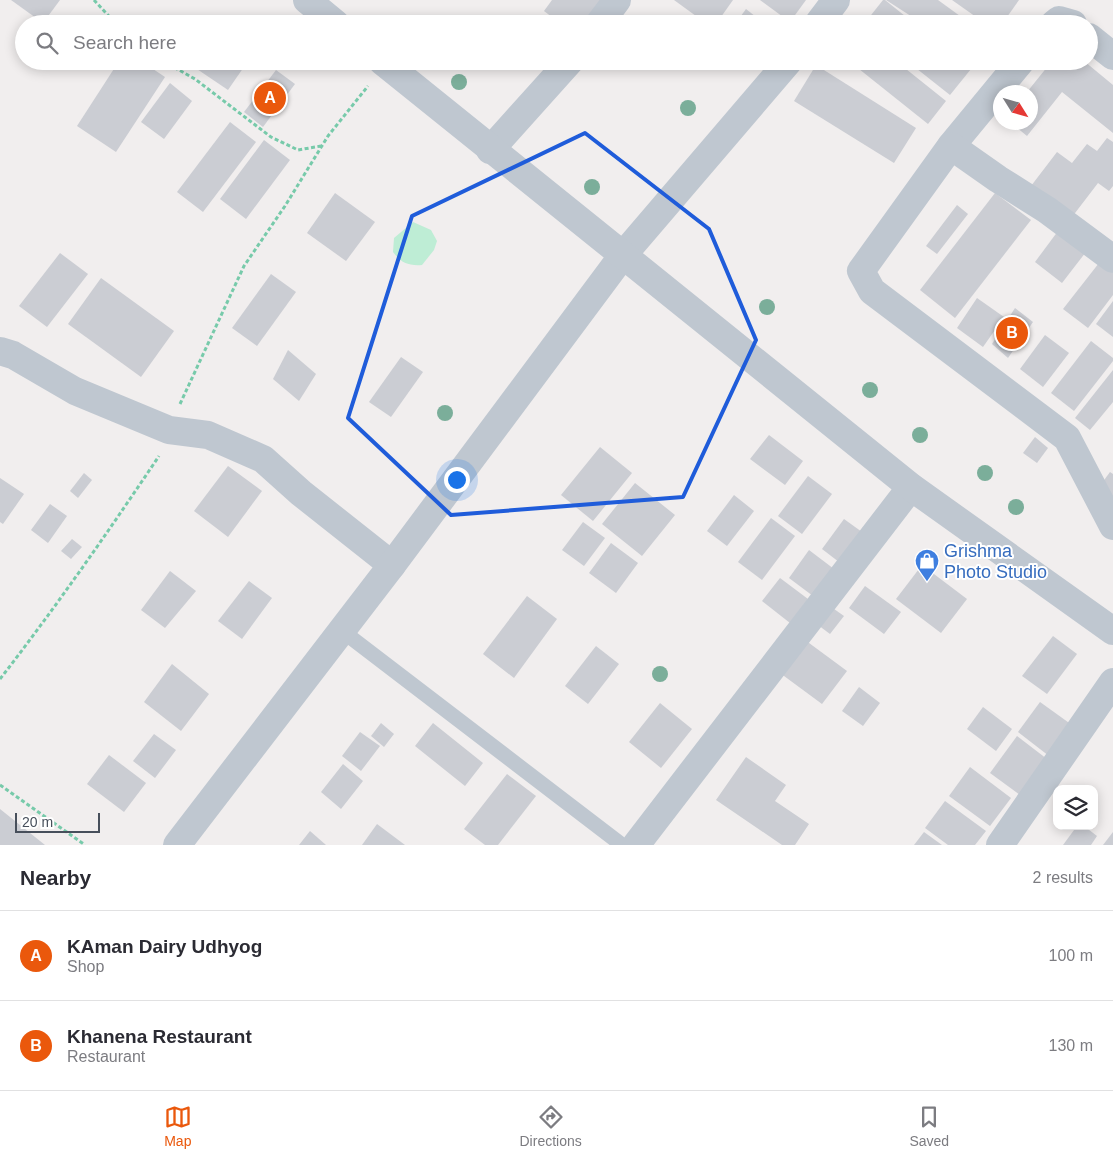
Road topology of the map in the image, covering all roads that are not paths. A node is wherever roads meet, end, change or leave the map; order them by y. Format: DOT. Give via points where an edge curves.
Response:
graph roads {
  1 [pos="307,0"];
  2 [pos="617,0"];
  3 [pos="836,0"];
  4 [pos="325,15"];
  5 [pos="606,15"];
  6 [pos="825,15"];
  7 [pos="1098,44"];
  8 [pos="1113,56"];
  9 [pos="393,70"];
  10 [pos="562,70"];
  11 [pos="781,70"];
  12 [pos="1014,70"];
  13 [pos="951,146"];
  14 [pos="490,150"];
  15 [pos="623,255"];
  16 [pos="1113,259"];
  17 [pos="4,359"];
  18 [pos="911,487"];
  19 [pos="1113,526"];
  20 [pos="392,565"];
  21 [pos="342,630"];
  22 [pos="1113,631"];
  23 [pos="1113,682"];
  24 [pos="640,842"];
  25 [pos="177,845"];
  26 [pos="1000,845"];
  1 -- 4 [label="street"];
  2 -- 5 [label="street"];
  3 -- 6 [label="street"];
  7 -- 8 [label="street"];
  9 -- 14 [label="street"];
  10 -- 14 [label="street"];
  11 -- 15 [label="street"];
  12 -- 13 [label="street"];
  13 -- 16 [label="street"];
  13 -- 19 [label="street" via="861,271 872,291 1067,438"];
  14 -- 15 [label="street"];
  15 -- 18 [label="street"];
  15 -- 20 [label="street"];
  17 -- 20 [label="street" via="169,430 208,435 263,459 300,494"];
  18 -- 22 [label="street"];
  18 -- 24 [label="street"];
  20 -- 21 [label="street"];
  21 -- 24 [label="lane"];
  21 -- 25 [label="street"];
  23 -- 26 [label="street"];
}
